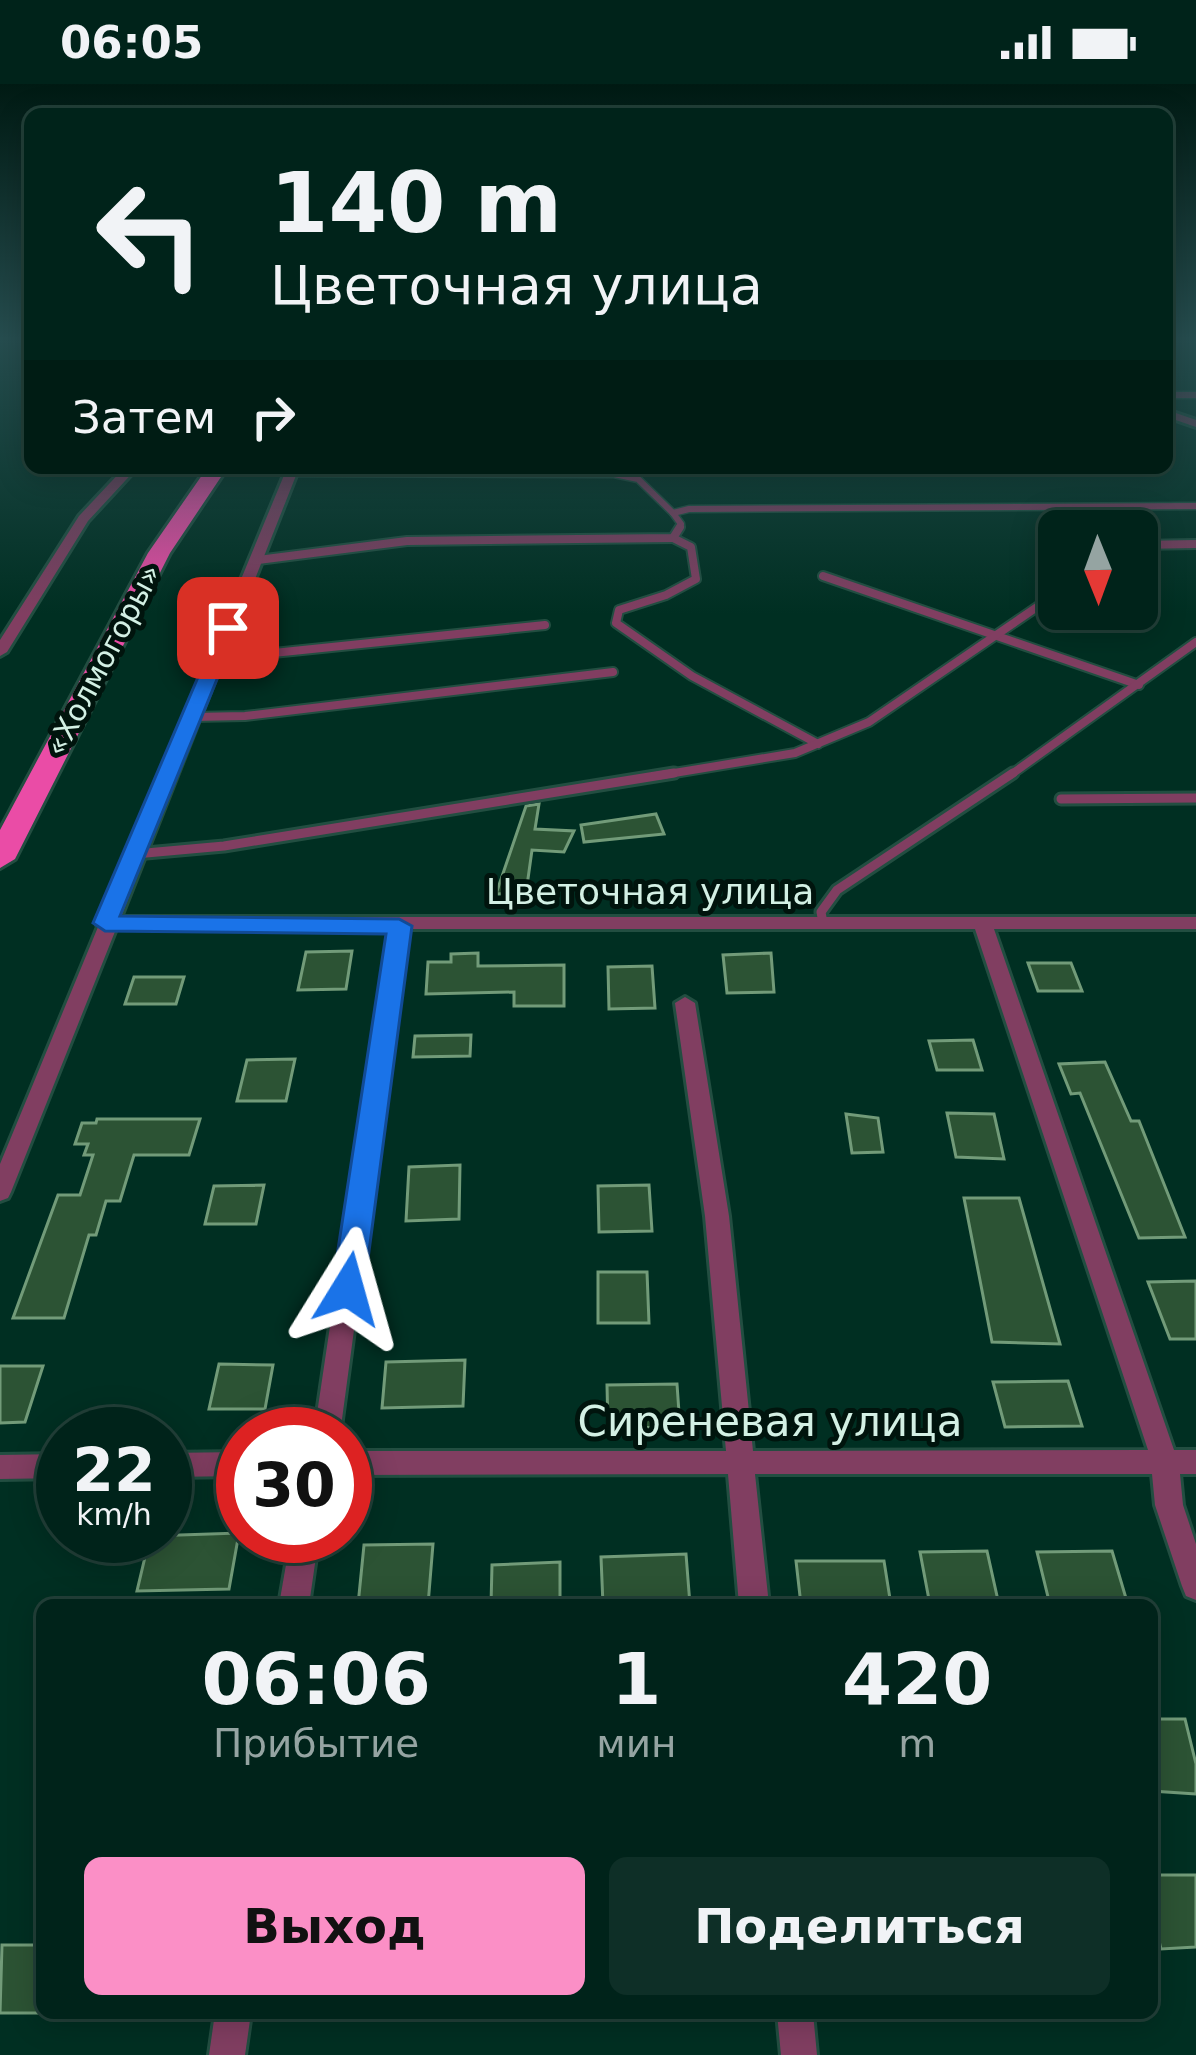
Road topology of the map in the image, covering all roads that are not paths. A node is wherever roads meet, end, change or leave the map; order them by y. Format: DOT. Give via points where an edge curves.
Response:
graph roads {
  1 [pos="125,474"];
  2 [pos="213,474"];
  3 [pos="291,474"];
  4 [pos="614,474"];
  5 [pos="1196,506"];
  6 [pos="673,513"];
  7 [pos="673,538"];
  8 [pos="1196,544"];
  9 [pos="1158,545"];
  10 [pos="259,560"];
  11 [pos="823,576"];
  12 [pos="1038,605"];
  13 [pos="545,626"];
  14 [pos="992,635"];
  15 [pos="1196,642"];
  16 [pos="0,652"];
  17 [pos="215,659"];
  18 [pos="614,672"];
  19 [pos="1139,685"];
  20 [pos="192,717"];
  21 [pos="818,744"];
  22 [pos="1196,798"];
  23 [pos="1061,799"];
  24 [pos="134,854"];
  25 [pos="0,859"];
  26 [pos="823,922"];
  27 [pos="105,923"];
  28 [pos="1196,923"];
  29 [pos="983,924"];
  30 [pos="399,926"];
  31 [pos="685,1003"];
  32 [pos="0,1192"];
  33 [pos="331,1407"];
  34 [pos="1166,1462"];
  35 [pos="1196,1462"];
  36 [pos="372,1463"];
  37 [pos="740,1463"];
  38 [pos="36,1466"];
  39 [pos="0,1467"];
  40 [pos="301,1563"];
  41 [pos="1196,1586"];
  42 [pos="295,1599"];
  43 [pos="753,1599"];
  44 [pos="232,2019"];
  45 [pos="796,2019"];
  46 [pos="227,2055"];
  47 [pos="800,2055"];
  1 -- 16 [label="street" via="83,519"];
  2 -- 25 [label="highway, «Холмогоры»" via="159,553"];
  3 -- 10 [label="street"];
  4 -- 6 [label="lane" via="638,479"];
  5 -- 6 [label="lane"];
  6 -- 7 [label="lane" via="681,524"];
  7 -- 10 [label="lane" via="407,541"];
  7 -- 21 [label="lane" via="691,547 696,579 619,610 616,623 692,676"];
  8 -- 9 [label="lane"];
  10 -- 17 [label="street"];
  11 -- 14 [label="lane"];
  12 -- 14 [label="lane"];
  13 -- 17 [label="lane"];
  14 -- 19 [label="lane"];
  14 -- 21 [label="lane" via="869,722"];
  15 -- 19 [label="lane"];
  17 -- 20 [label="street"];
  18 -- 20 [label="lane"];
  19 -- 26 [label="lane" via="837,890"];
  20 -- 24 [label="street"];
  21 -- 24 [label="lane" via="439,813"];
  22 -- 23 [label="lane"];
  24 -- 27 [label="street"];
  26 -- 29 [label="street, Цветочная улица"];
  26 -- 30 [label="street, Цветочная улица"];
  27 -- 30 [label="street, Цветочная улица"];
  27 -- 32 [label="street"];
  28 -- 29 [label="street, Цветочная улица"];
  29 -- 34 [label="street"];
  30 -- 33 [label="street"];
  31 -- 37 [label="street" via="717,1216"];
  34 -- 35 [label="street, Сиреневая улица"];
  34 -- 37 [label="street, Сиреневая улица"];
  34 -- 41 [label="street" via="1169,1504"];
  36 -- 37 [label="street, Сиреневая улица"];
  37 -- 43 [label="street"];
  38 -- 39 [label="street"];
  40 -- 42 [label="street"];
  44 -- 46 [label="street"];
  45 -- 47 [label="street"];
}
